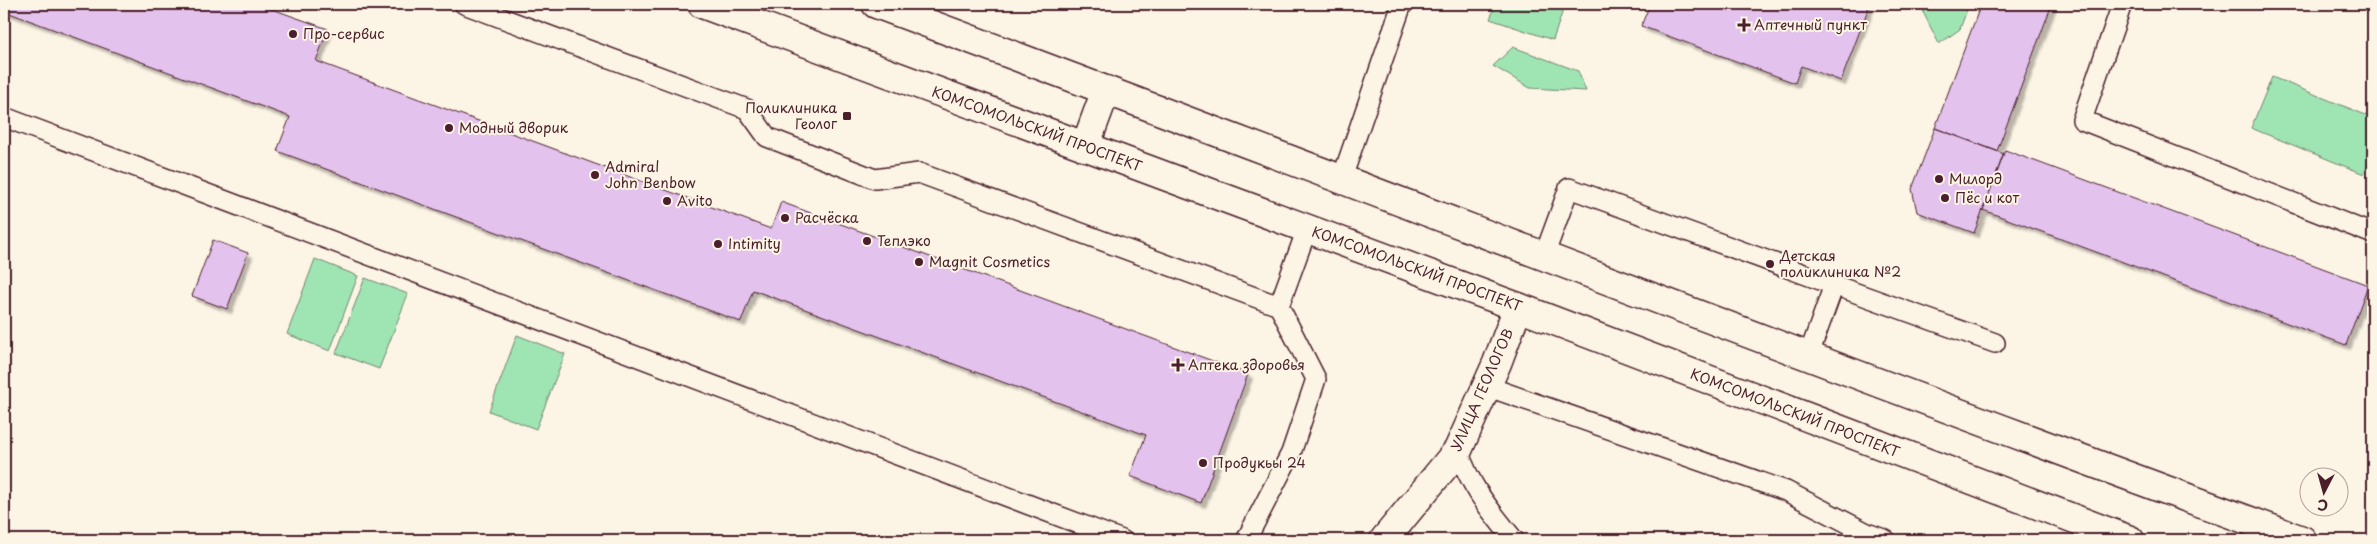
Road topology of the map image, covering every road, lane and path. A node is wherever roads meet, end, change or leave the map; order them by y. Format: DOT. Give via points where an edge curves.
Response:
graph roads {
  1 [pos="464,4"];
  2 [pos="702,4"];
  3 [pos="876,4"];
  4 [pos="1402,4"];
  5 [pos="2122,4"];
  6 [pos="484,7"];
  7 [pos="1106,90"];
  8 [pos="4,117"];
  9 [pos="1085,147"];
  10 [pos="1342,178"];
  11 [pos="1307,229"];
  12 [pos="2373,234"];
  13 [pos="1544,256"];
  14 [pos="1834,285"];
  15 [pos="1279,306"];
  16 [pos="1518,307"];
  17 [pos="1995,343"];
  18 [pos="1808,357"];
  19 [pos="1486,386"];
  20 [pos="1458,450"];
  21 [pos="1504,536"];
  22 [pos="1122,540"];
  23 [pos="1246,540"];
  24 [pos="1384,540"];
  25 [pos="1886,540"];
  26 [pos="2130,540"];
  27 [pos="2302,540"];
  1 -- 6 [label="lane"];
  2 -- 9 [label="main road, КОМСОМОЛЬСКИЙ ПРОСПЕКТ"];
  3 -- 7 [label="main road"];
  4 -- 10 [label="lane"];
  5 -- 12 [label="lane" via="2082,120"];
  6 -- 15 [label="lane" via="747,109 767,138 875,179 919,173"];
  7 -- 9 [label="main road"];
  7 -- 10 [label="main road"];
  8 -- 22 [label="lane"];
  9 -- 11 [label="main road, КОМСОМОЛЬСКИЙ ПРОСПЕКТ"];
  10 -- 13 [label="main road"];
  11 -- 15 [label="lane"];
  11 -- 16 [label="main road, КОМСОМОЛЬСКИЙ ПРОСПЕКТ"];
  13 -- 14 [label="lane" via="1569,188"];
  13 -- 18 [label="main road"];
  14 -- 17 [label="lane"];
  14 -- 18 [label="lane"];
  15 -- 23 [label="lane" via="1316,379 1291,453"];
  16 -- 19 [label="main road, УЛИЦА ГЕОЛОГОВ"];
  16 -- 26 [label="main road, КОМСОМОЛЬСКИЙ ПРОСПЕКТ"];
  18 -- 27 [label="main road"];
  19 -- 20 [label="main road, УЛИЦА ГЕОЛОГОВ"];
  19 -- 25 [label="lane" via="1786,491"];
  20 -- 21 [label="lane" via="1467,476"];
  20 -- 24 [label="main road, УЛИЦА ГЕОЛОГОВ"];
}
